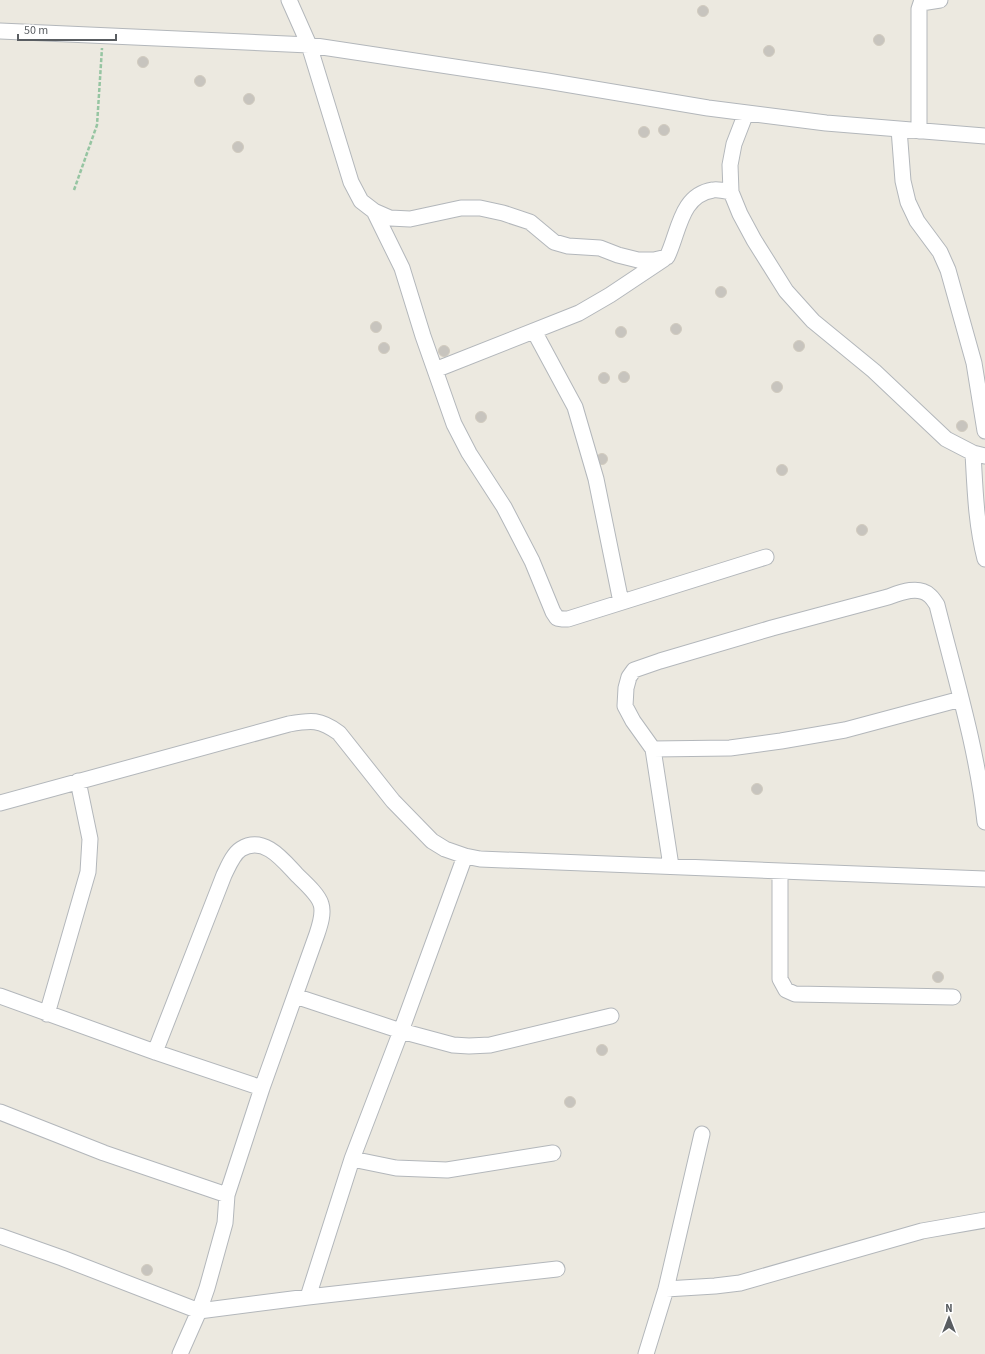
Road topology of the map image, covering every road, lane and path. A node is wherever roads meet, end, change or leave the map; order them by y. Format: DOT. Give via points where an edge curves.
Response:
graph roads {
  1 [pos="289,0"];
  2 [pos="940,0"];
  3 [pos="0,31"];
  4 [pos="103,36"];
  5 [pos="309,46"];
  6 [pos="746,113"];
  7 [pos="899,129"];
  8 [pos="919,130"];
  9 [pos="985,136"];
  10 [pos="74,190"];
  11 [pos="731,192"];
  12 [pos="374,211"];
  13 [pos="667,257"];
  14 [pos="534,331"];
  15 [pos="980,362"];
  16 [pos="435,370"];
  17 [pos="985,431"];
  18 [pos="979,455"];
  19 [pos="766,557"];
  20 [pos="985,559"];
  21 [pos="621,602"];
  22 [pos="961,699"];
  23 [pos="653,749"];
  24 [pos="78,781"];
  25 [pos="0,803"];
  26 [pos="985,822"];
  27 [pos="465,856"];
  28 [pos="671,866"];
  29 [pos="780,871"];
  30 [pos="985,879"];
  31 [pos="0,996"];
  32 [pos="295,996"];
  33 [pos="953,997"];
  34 [pos="47,1014"];
  35 [pos="612,1016"];
  36 [pos="401,1031"];
  37 [pos="155,1052"];
  38 [pos="262,1088"];
  39 [pos="0,1112"];
  40 [pos="702,1134"];
  41 [pos="553,1153"];
  42 [pos="352,1159"];
  43 [pos="227,1195"];
  44 [pos="985,1220"];
  45 [pos="0,1236"];
  46 [pos="557,1269"];
  47 [pos="666,1289"];
  48 [pos="308,1297"];
  49 [pos="199,1311"];
  50 [pos="180,1354"];
  51 [pos="646,1354"];
  1 -- 5 [label="street"];
  2 -- 8 [label="street" via="921,3 919,9"];
  3 -- 4 [label="street"];
  4 -- 5 [label="street"];
  4 -- 10 [label="path" via="97,125"];
  5 -- 6 [label="street" via="539,79"];
  5 -- 12 [label="street" via="351,182 361,200"];
  6 -- 7 [label="street"];
  6 -- 11 [label="street" via="734,144 730,165"];
  7 -- 8 [label="street"];
  7 -- 15 [label="street" via="903,181 908,202 917,221 940,252"];
  8 -- 9 [label="street"];
  11 -- 13 [label="street" via="713,190 699,195 687,205"];
  11 -- 18 [label="street" via="740,214 786,292 813,321 874,371 946,439"];
  12 -- 13 [label="street" via="390,218 410,219 461,208 480,208 503,212 530,222 554,242 568,246 600,248 638,260"];
  12 -- 16 [label="street" via="402,268"];
  13 -- 14 [label="street" via="579,313"];
  14 -- 16 [label="street"];
  14 -- 21 [label="street" via="575,407 596,479"];
  15 -- 17 [label="street"];
  16 -- 21 [label="street" via="454,424 469,453 504,506 555,616 559,619 568,619"];
  18 -- 20 [label="street" via="976,512"];
  19 -- 21 [label="street"];
  22 -- 23 [label="street" via="845,730 781,741 730,748"];
  22 -- 23 [label="street" via="937,605 928,594 916,590 902,591 634,670 626,688 625,706"];
  22 -- 26 [label="street" via="979,775"];
  23 -- 28 [label="street"];
  24 -- 25 [label="street"];
  24 -- 27 [label="street" via="289,724 317,722 328,725 338,733 393,801 432,841"];
  24 -- 34 [label="street" via="90,839 88,872"];
  27 -- 28 [label="street"];
  27 -- 36 [label="street"];
  28 -- 29 [label="street"];
  29 -- 30 [label="street"];
  29 -- 33 [label="street" via="780,979 786,990 795,994"];
  31 -- 34 [label="street"];
  32 -- 36 [label="street"];
  32 -- 37 [label="street" via="317,934 321,904 314,892 277,854 262,845 240,849 224,875"];
  32 -- 38 [label="street"];
  34 -- 37 [label="street"];
  35 -- 36 [label="street" via="490,1045 453,1045"];
  36 -- 42 [label="street"];
  37 -- 38 [label="street"];
  38 -- 43 [label="street"];
  39 -- 43 [label="street" via="104,1153"];
  40 -- 47 [label="street"];
  41 -- 42 [label="street" via="447,1170 396,1168"];
  42 -- 48 [label="street"];
  43 -- 49 [label="street" via="225,1223"];
  44 -- 47 [label="street" via="922,1231 740,1283"];
  45 -- 49 [label="street"];
  46 -- 48 [label="street"];
  47 -- 51 [label="street"];
  48 -- 49 [label="street"];
  49 -- 50 [label="street"];
}
